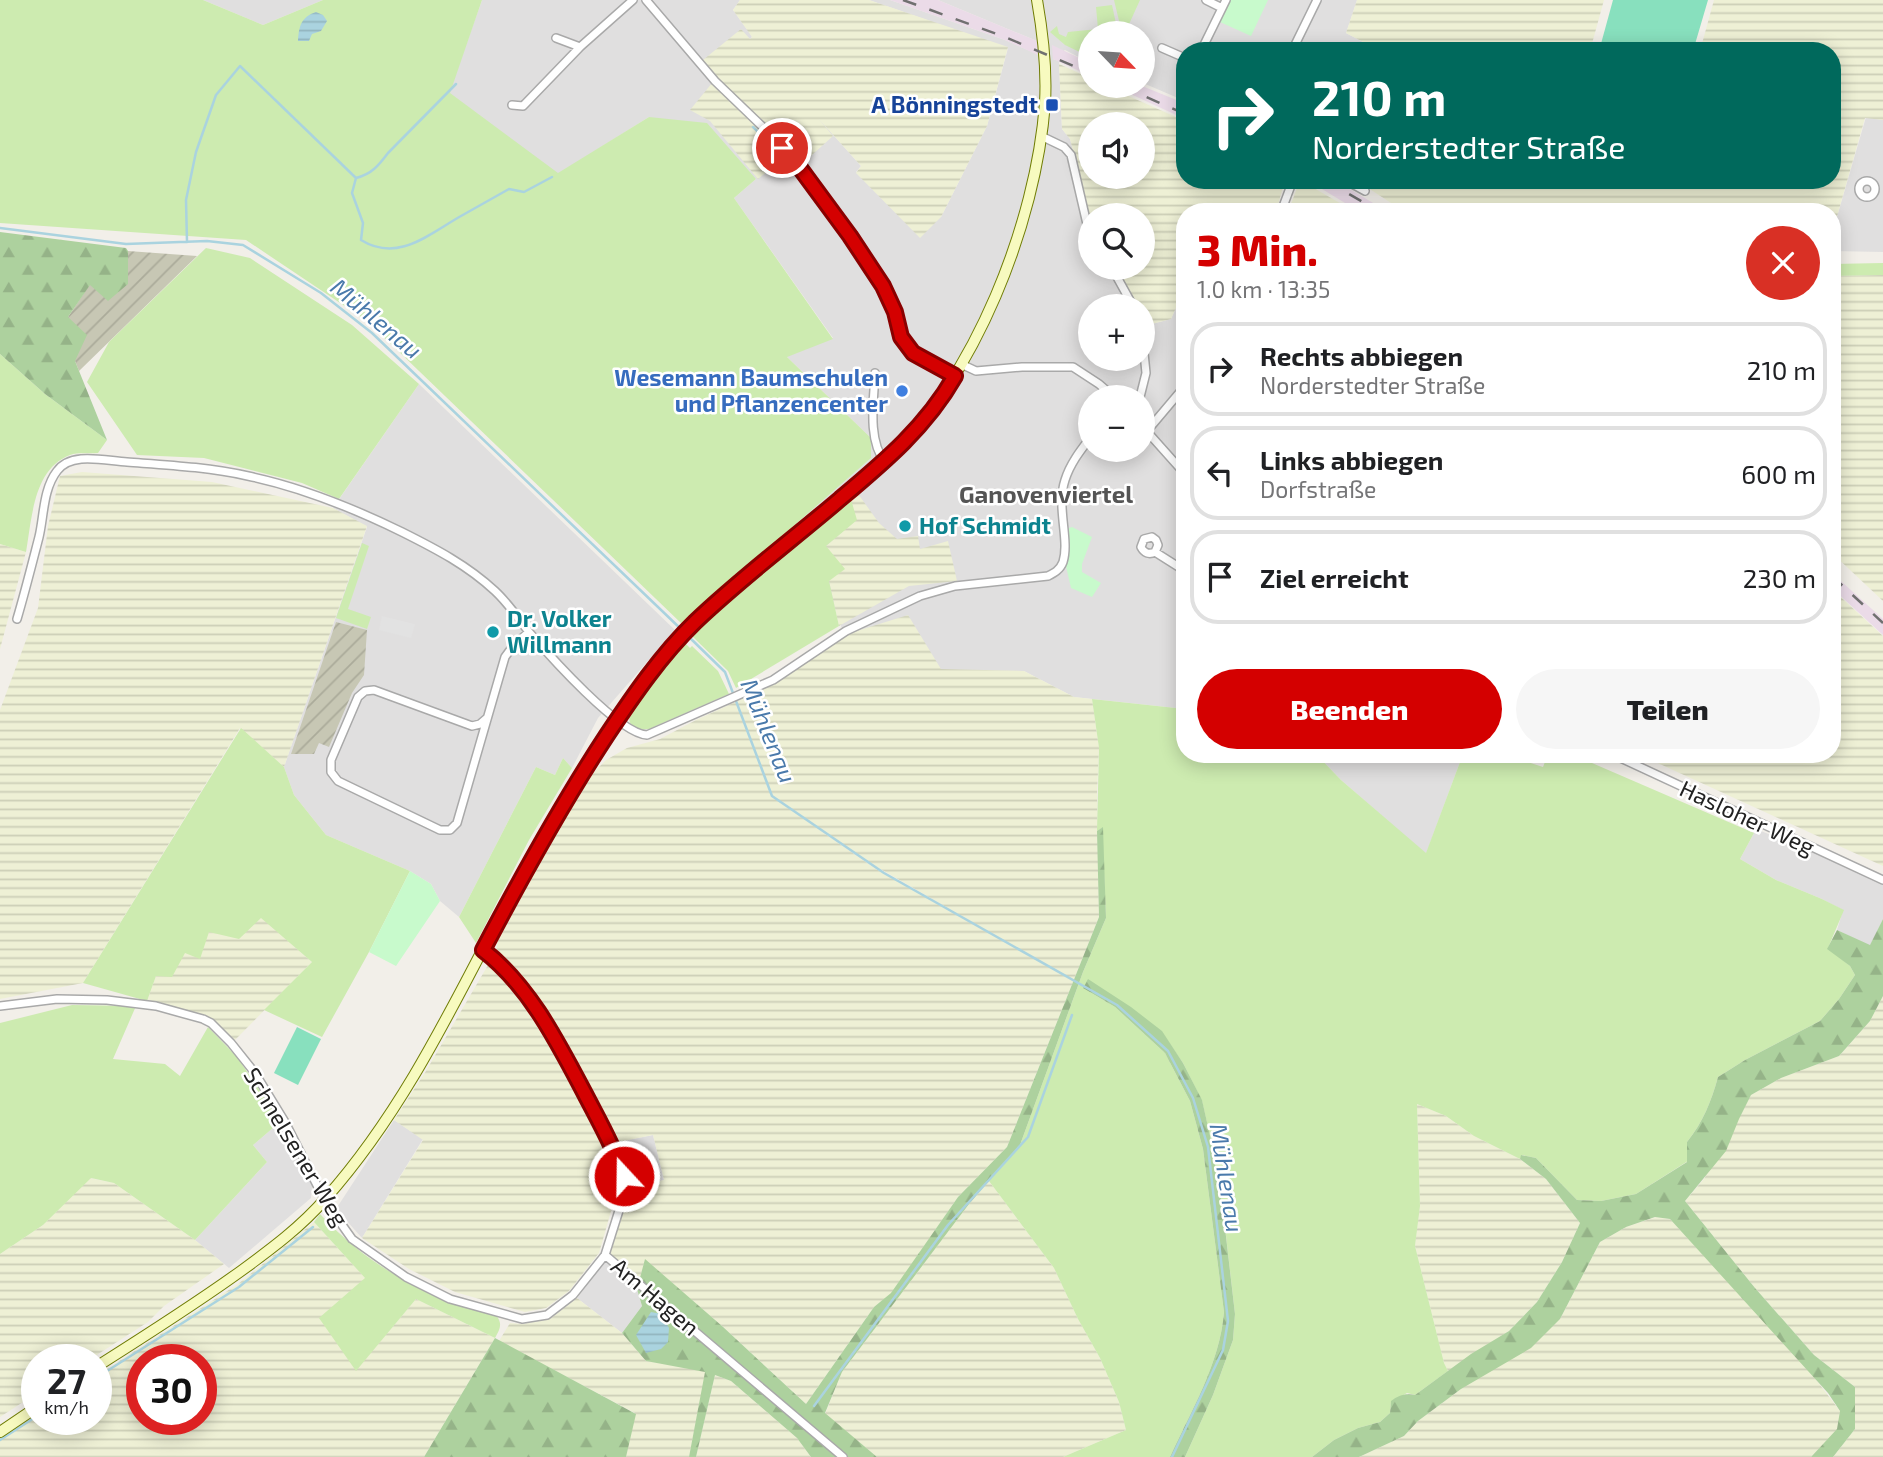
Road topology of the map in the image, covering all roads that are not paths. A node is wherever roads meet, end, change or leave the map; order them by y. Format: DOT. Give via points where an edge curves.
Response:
graph roads {
  1 [pos="633,0"];
  2 [pos="646,0"];
  3 [pos="1037,0"];
  4 [pos="1206,0"];
  5 [pos="1317,0"];
  6 [pos="1224,4"];
  7 [pos="556,38"];
  8 [pos="1205,42"];
  9 [pos="1296,42"];
  10 [pos="580,47"];
  11 [pos="1162,48"];
  12 [pos="1176,54"];
  13 [pos="512,105"];
  14 [pos="1041,136"];
  15 [pos="1361,189"];
  16 [pos="1365,191"];
  17 [pos="1082,203"];
  18 [pos="961,364"];
  19 [pos="875,373"];
  20 [pos="955,376"];
  21 [pos="1101,385"];
  22 [pos="1176,396"];
  23 [pos="1155,418"];
  24 [pos="1155,440"];
  25 [pos="1078,453"];
  26 [pos="885,462"];
  27 [pos="1176,464"];
  28 [pos="1155,552"];
  29 [pos="1176,565"];
  30 [pos="17,619"];
  31 [pos="529,632"];
  32 [pos="487,718"];
  33 [pos="617,721"];
  34 [pos="1631,763"];
  35 [pos="1883,880"];
  36 [pos="483,950"];
  37 [pos="0,1006"];
  38 [pos="324,1200"];
  39 [pos="605,1255"];
  40 [pos="112,1357"];
  41 [pos="21,1418"];
  42 [pos="0,1432"];
  43 [pos="843,1457"];
  1 -- 10 [label="street"];
  2 -- 20 [label="street" via="715,81 801,170 883,286 901,337 913,353"];
  3 -- 14 [label="main road" via="1045,65"];
  4 -- 6 [label="street"];
  5 -- 9 [label="street"];
  6 -- 8 [label="street"];
  7 -- 10 [label="street"];
  10 -- 13 [label="street" via="523,106"];
  11 -- 12 [label="street"];
  14 -- 17 [label="street" via="1071,155"];
  14 -- 18 [label="main road" via="1011,257"];
  15 -- 16 [label="street"];
  18 -- 20 [label="main road"];
  18 -- 21 [label="street" via="976,371 1073,367"];
  19 -- 26 [label="street" via="876,447"];
  20 -- 26 [label="main road" via="922,425"];
  22 -- 23 [label="street"];
  24 -- 27 [label="street"];
  25 -- 33 [label="street" via="1061,501 1064,548 1057,571 1048,576 955,586 920,596 846,631 773,680 647,735"];
  26 -- 33 [label="main road" via="695,622"];
  28 -- 29 [label="street"];
  30 -- 31 [label="street" via="50,483 69,461 84,459 203,468 312,493 437,548 498,593"];
  31 -- 32 [label="street" via="505,657"];
  31 -- 33 [label="street"];
  32 -- 32 [label="street" via="472,726 374,690 365,691 358,697 331,760 331,772 338,781 440,830 450,830 457,823"];
  33 -- 36 [label="main road" via="528,863"];
  34 -- 35 [label="street, Hasloher Weg"];
  36 -- 38 [label="main road" via="394,1107"];
  36 -- 39 [label="street, Am Hagen" via="533,1005 616,1153 624,1176 622,1201"];
  37 -- 38 [label="street, Schnelsener Weg" via="57,999 107,1000 156,1006 211,1023 255,1073"];
  38 -- 39 [label="street, Schnelsener Weg" via="352,1239 406,1277 450,1298 522,1319 547,1315 573,1295"];
  38 -- 40 [label="main road" via="260,1257"];
  39 -- 43 [label="street, Am Hagen"];
  41 -- 42 [label="main road"];
}
